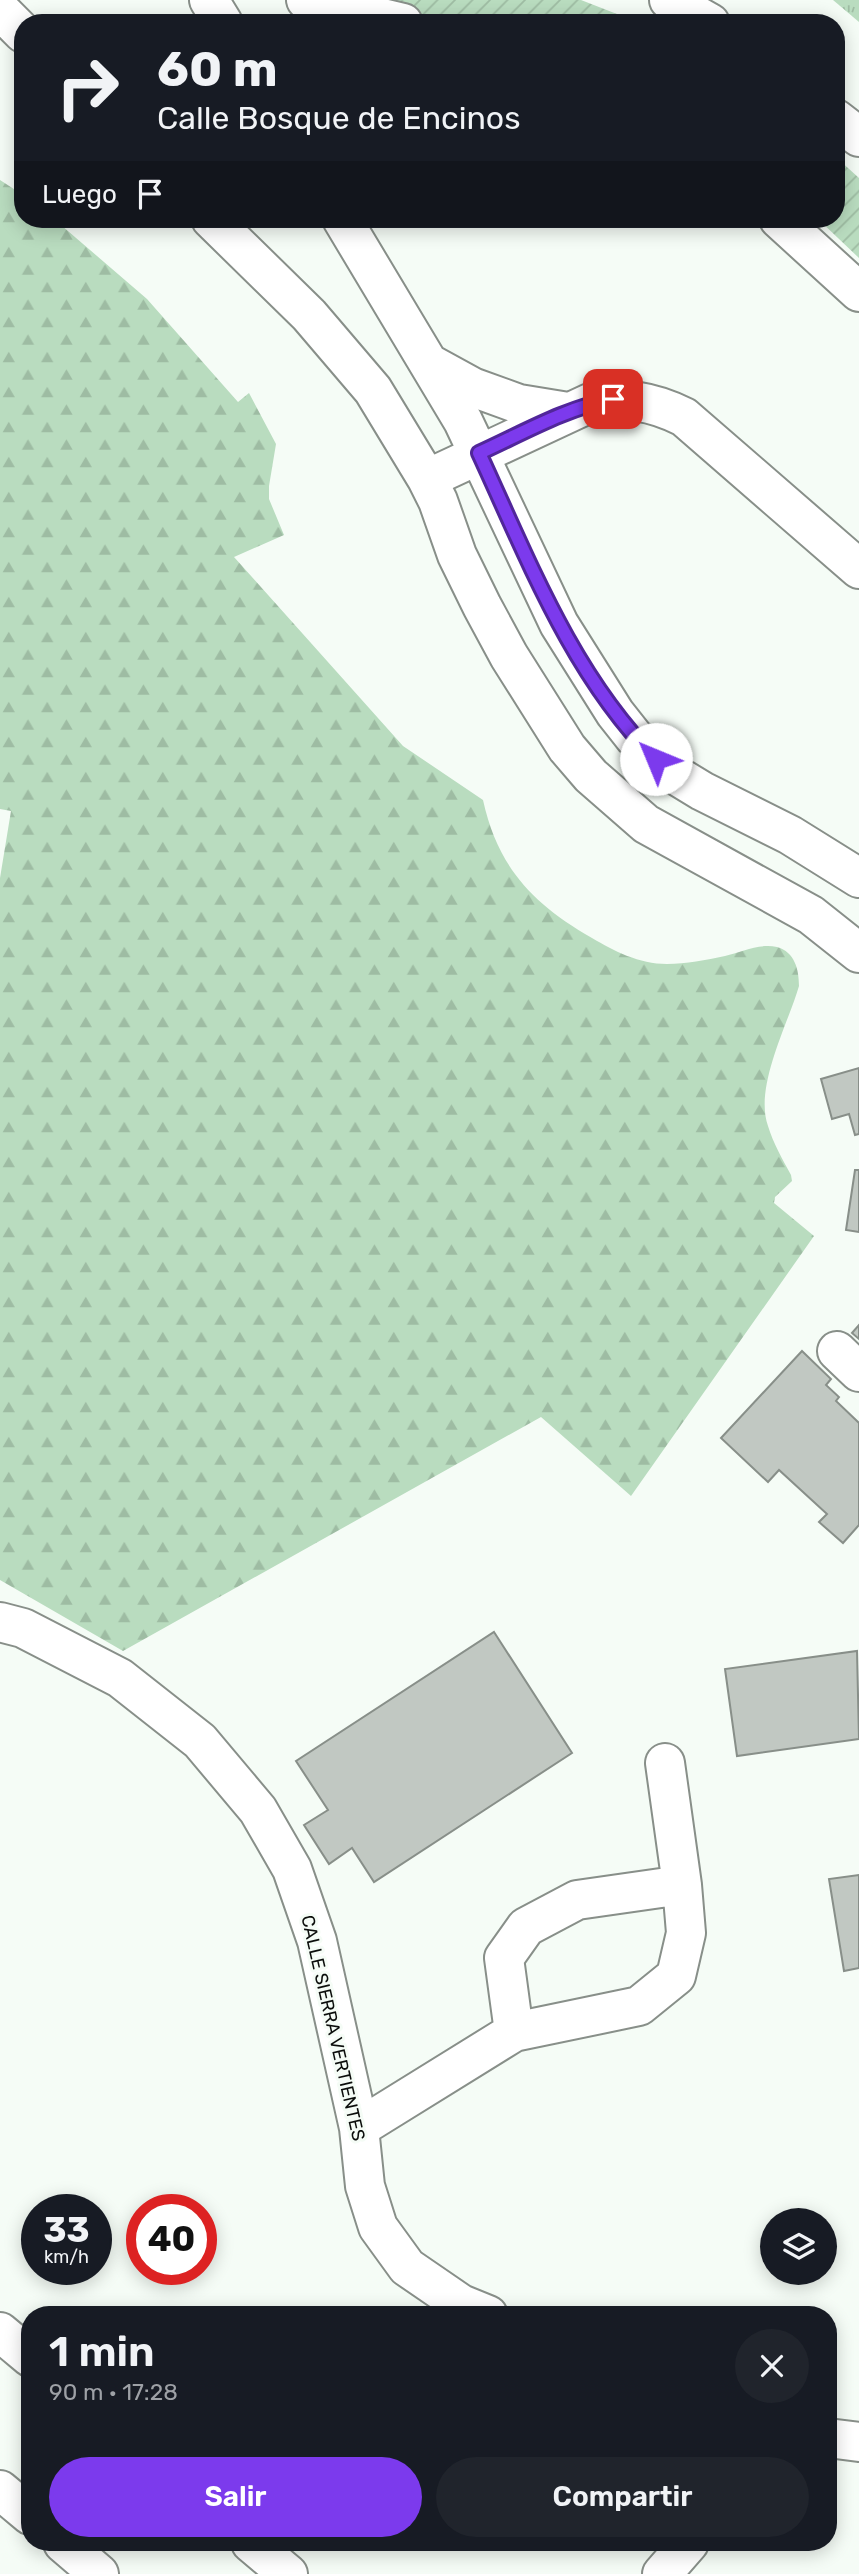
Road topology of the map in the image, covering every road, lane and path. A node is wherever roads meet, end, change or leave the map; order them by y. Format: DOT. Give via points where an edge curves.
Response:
graph roads {
  1 [pos="306,0"];
  2 [pos="669,0"];
  3 [pos="0,10"];
  4 [pos="365,14"];
  5 [pos="694,14"];
  6 [pos="14,24"];
  7 [pos="845,125"];
  8 [pos="859,137"];
  9 [pos="220,228"];
  10 [pos="347,228"];
  11 [pos="789,228"];
  12 [pos="859,292"];
  13 [pos="429,363"];
  14 [pos="568,412"];
  15 [pos="479,453"];
  16 [pos="427,478"];
  17 [pos="859,569"];
  18 [pos="859,878"];
  19 [pos="859,953"];
  20 [pos="0,1622"];
  21 [pos="665,1763"];
  22 [pos="682,1885"];
  23 [pos="514,2032"];
  24 [pos="359,2128"];
  25 [pos="466,2306"];
  26 [pos="0,2332"];
  27 [pos="21,2350"];
  28 [pos="837,2439"];
  29 [pos="859,2442"];
  30 [pos="0,2490"];
  31 [pos="21,2508"];
  32 [pos="72,2551"];
  33 [pos="261,2551"];
  34 [pos="682,2551"];
  35 [pos="99,2574"];
  36 [pos="288,2574"];
  37 [pos="662,2574"];
  1 -- 4 [label="street"];
  2 -- 5 [label="street"];
  3 -- 6 [label="street"];
  7 -- 8 [label="street"];
  9 -- 16 [label="street" via="309,315 373,390"];
  10 -- 13 [label="street"];
  11 -- 12 [label="street"];
  13 -- 14 [label="street" via="472,387 519,404"];
  13 -- 15 [label="street"];
  14 -- 15 [label="street"];
  14 -- 17 [label="street" via="613,399 661,405 684,417"];
  15 -- 16 [label="street"];
  15 -- 18 [label="street" via="559,624 634,737 690,784 790,835"];
  16 -- 19 [label="street" via="457,555 509,656 567,748 591,776 646,824 811,915"];
  20 -- 24 [label="street, CALLE SIERRA VERTIENTES" via="23,1628 120,1678 200,1741 258,1810 292,1870 317,1941"];
  21 -- 22 [label="street"];
  22 -- 23 [label="street" via="686,1933 676,1976 639,2006"];
  22 -- 23 [label="street" via="577,1900 526,1927 504,1958"];
  23 -- 24 [label="street"];
  24 -- 25 [label="street, CALLE SIERRA VERTIENTES" via="365,2186 378,2227 407,2267"];
  26 -- 27 [label="street"];
  28 -- 29 [label="street"];
  30 -- 31 [label="street"];
  32 -- 35 [label="street"];
  33 -- 36 [label="street"];
  34 -- 37 [label="street"];
}
